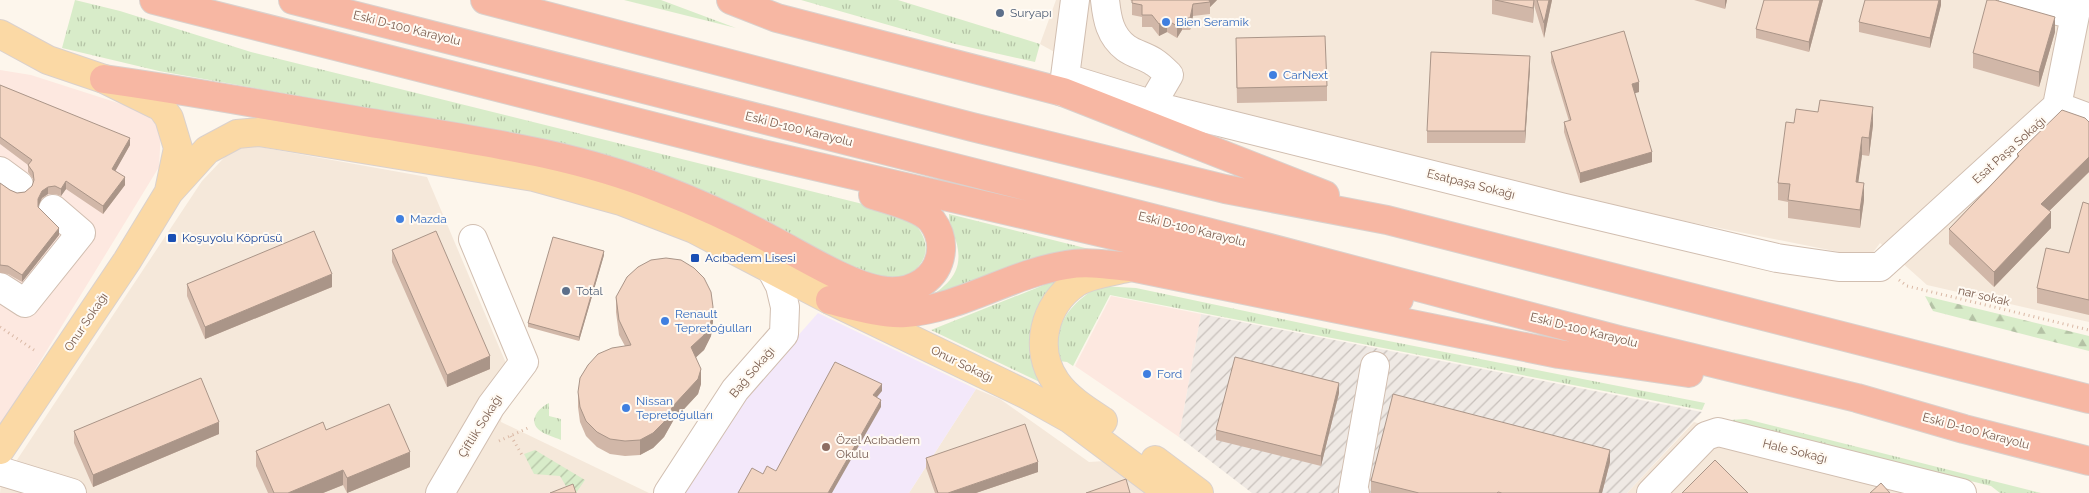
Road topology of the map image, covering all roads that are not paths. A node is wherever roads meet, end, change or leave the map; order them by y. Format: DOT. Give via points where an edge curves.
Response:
graph roads {
  1 [pos="154,0"];
  2 [pos="293,0"];
  3 [pos="485,0"];
  4 [pos="731,0"];
  5 [pos="1075,0"];
  6 [pos="1105,0"];
  7 [pos="2013,0"];
  8 [pos="2076,7"];
  9 [pos="0,34"];
  10 [pos="0,57"];
  11 [pos="48,60"];
  12 [pos="104,78"];
  13 [pos="1064,85"];
  14 [pos="1152,104"];
  15 [pos="2058,106"];
  16 [pos="2089,118"];
  17 [pos="750,150"];
  18 [pos="169,192"];
  19 [pos="53,209"];
  20 [pos="1386,220"];
  21 [pos="473,239"];
  22 [pos="1131,266"];
  23 [pos="1880,266"];
  24 [pos="772,269"];
  25 [pos="0,287"];
  26 [pos="830,300"];
  27 [pos="484,306"];
  28 [pos="1619,340"];
  29 [pos="1375,366"];
  30 [pos="519,369"];
  31 [pos="1857,398"];
  32 [pos="2089,399"];
  33 [pos="1096,427"];
  34 [pos="0,450"];
  35 [pos="2089,462"];
  36 [pos="0,471"];
  37 [pos="72,493"];
  38 [pos="440,493"];
  39 [pos="668,493"];
  40 [pos="1169,493"];
  41 [pos="1199,493"];
  42 [pos="1356,493"];
  43 [pos="1651,493"];
  44 [pos="1962,493"];
  1 -- 17 [label="highway"];
  2 -- 28 [label="highway, Eski D-100 Karayolu"];
  3 -- 20 [label="highway" via="972,127 1225,189"];
  4 -- 13 [label="highway" via="777,18"];
  5 -- 13 [label="street"];
  6 -- 14 [label="street" via="1110,30 1126,48 1154,62 1169,75"];
  7 -- 8 [label="street"];
  8 -- 15 [label="street"];
  9 -- 11 [label="main road"];
  10 -- 11 [label="main road"];
  11 -- 12 [label="main road"];
  12 -- 17 [label="highway" via="539,152 600,167 660,188 758,232 861,284 880,290 901,292 914,288 927,279 940,262 942,246 931,220 914,209"];
  12 -- 18 [label="main road" via="160,107 169,118 178,148"];
  13 -- 14 [label="street, Esatpaşa Sokağı"];
  13 -- 20 [label="highway"];
  14 -- 23 [label="street, Esatpaşa Sokağı" via="1777,258 1839,267"];
  15 -- 16 [label="street"];
  15 -- 23 [label="street, Esat Paşa Sokağı"];
  17 -- 28 [label="highway" via="1349,290"];
  18 -- 24 [label="main road, Onur Sokağı" via="207,150 237,134 259,132 534,177 621,201 694,229"];
  18 -- 34 [label="main road, Onur Sokağı" via="127,261"];
  19 -- 25 [label="street" via="81,233 25,303"];
  20 -- 32 [label="highway"];
  21 -- 30 [label="street"];
  22 -- 26 [label="highway" via="1067,265 1011,281 970,298 904,313"];
  22 -- 31 [label="highway" via="1559,354"];
  22 -- 33 [label="main road" via="1076,283 1058,300 1042,339 1046,362 1056,382"];
  24 -- 26 [label="main road, Onur Sokağı"];
  24 -- 39 [label="street, Bağ Sokağı" via="785,307 784,334 735,390"];
  26 -- 33 [label="main road, Onur Sokağı" via="1070,420"];
  27 -- 30 [label="street"];
  28 -- 31 [label="highway, Eski D-100 Karayolu"];
  29 -- 42 [label="street" via="1353,491"];
  30 -- 38 [label="street, Çiftlik Sokağı" via="491,406"];
  31 -- 35 [label="highway, Eski D-100 Karayolu"];
  33 -- 40 [label="main road"];
  33 -- 41 [label="main road"];
  36 -- 37 [label="street"];
  43 -- 44 [label="street, Hale Sokağı" via="1706,436 1718,432"];
}
